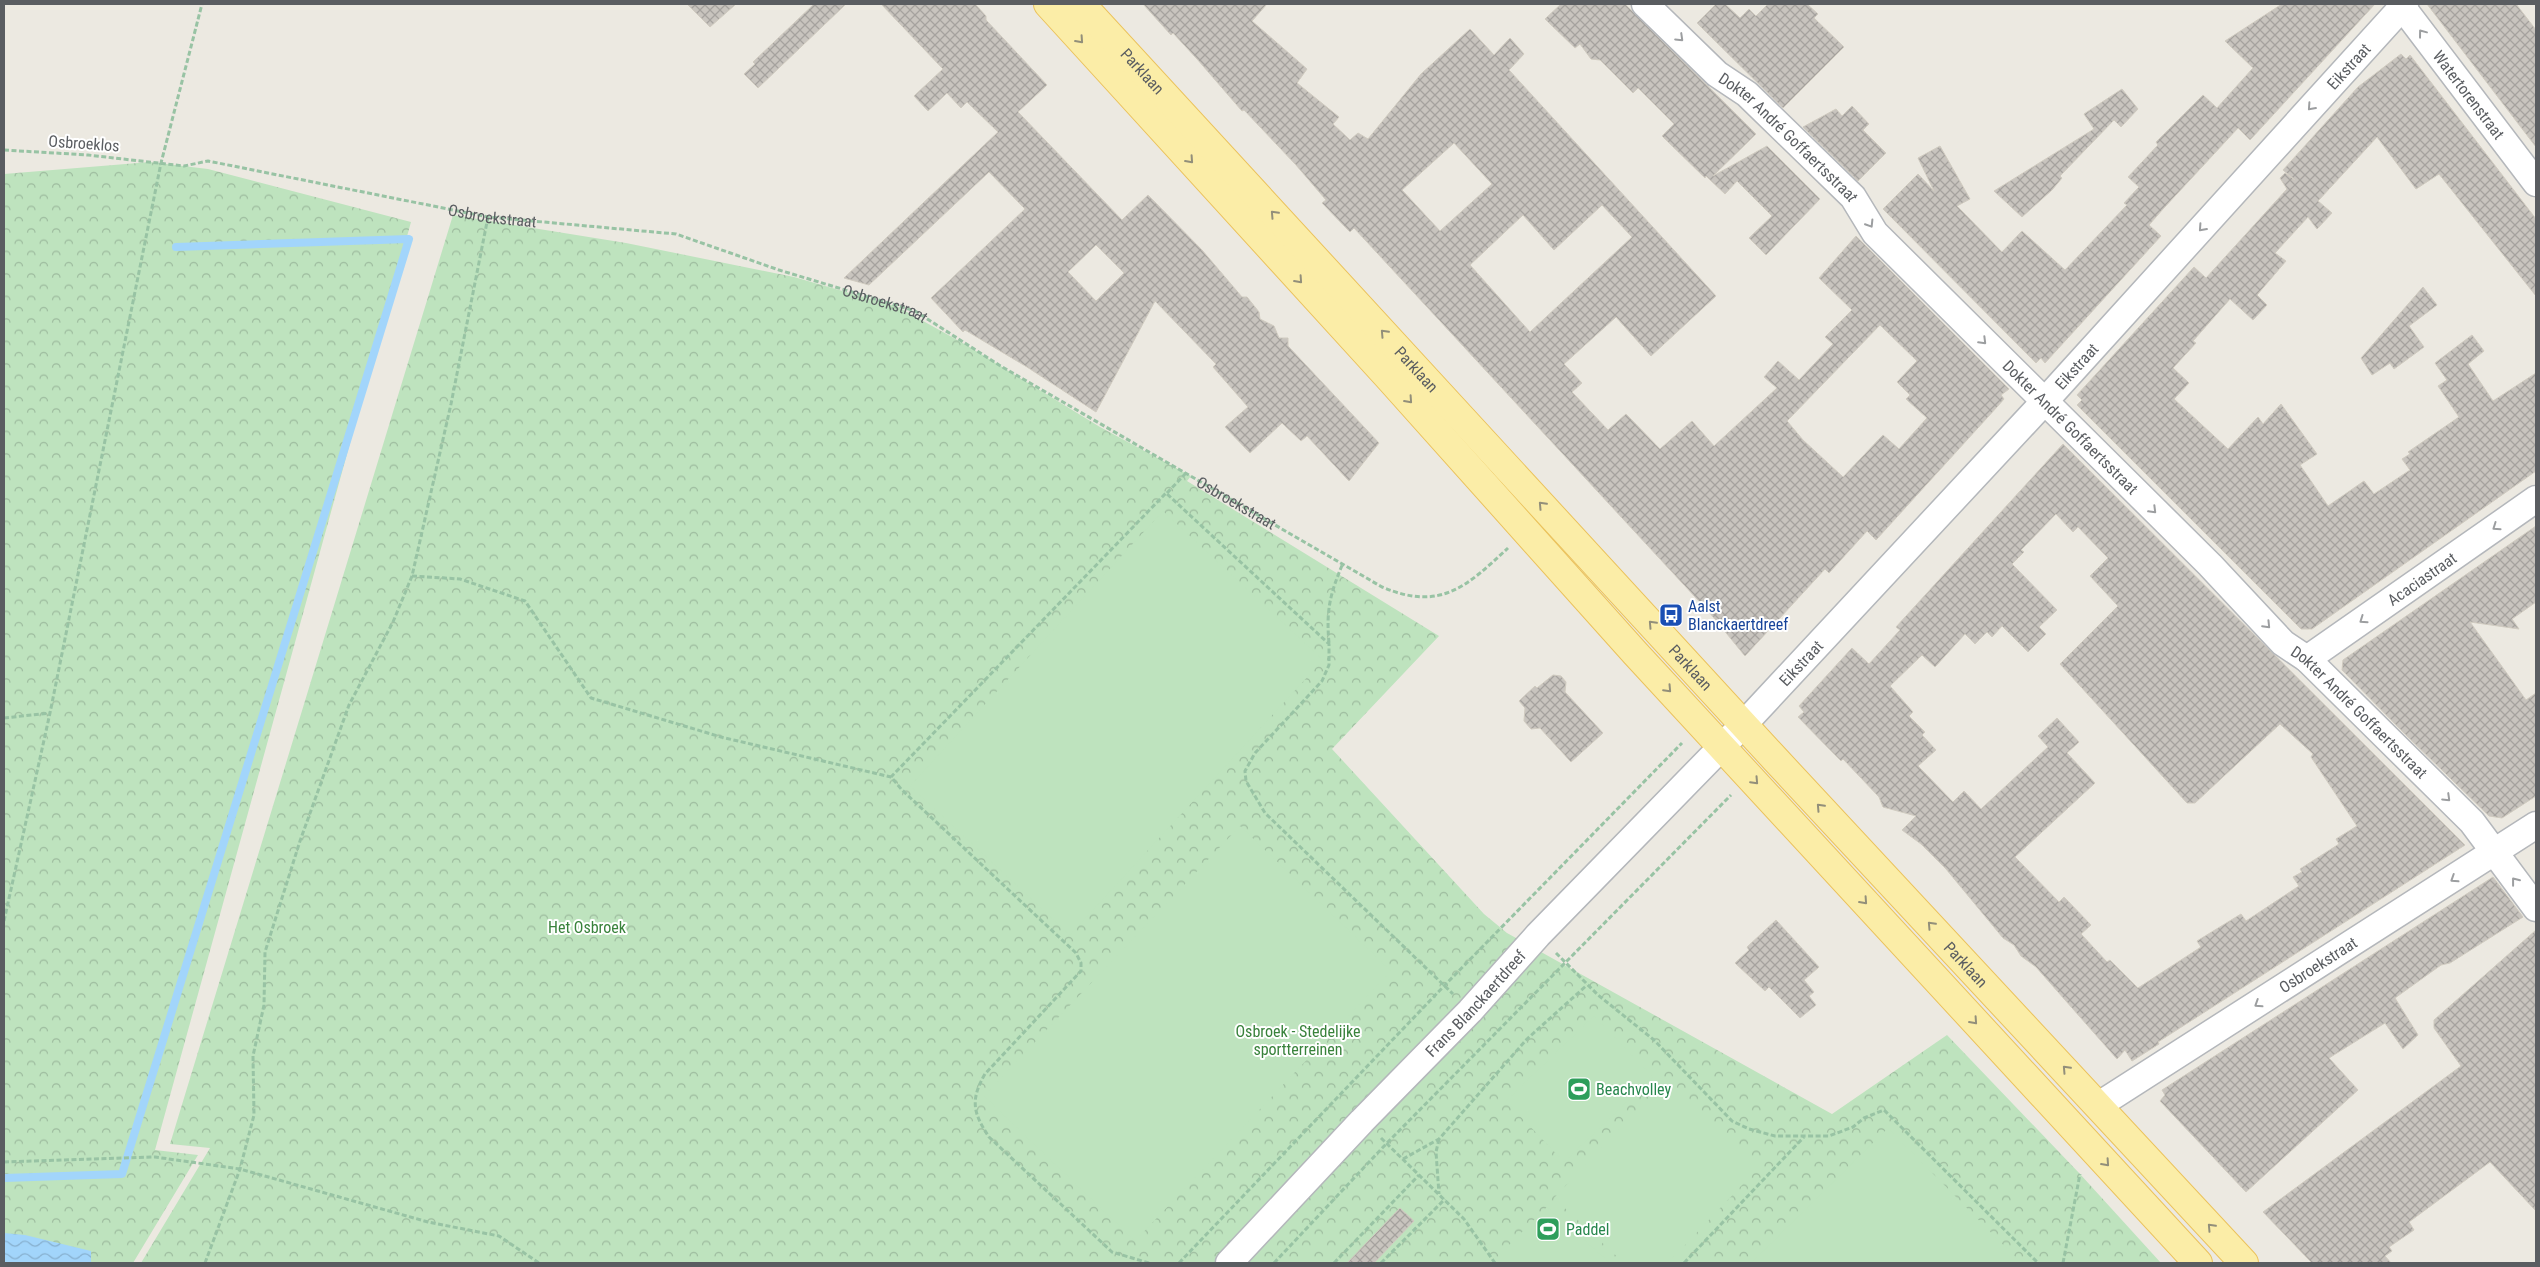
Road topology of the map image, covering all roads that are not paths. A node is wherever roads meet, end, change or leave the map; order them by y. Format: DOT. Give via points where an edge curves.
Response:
graph roads {
  1 [pos="1048,4"];
  2 [pos="1081,4"];
  3 [pos="1645,4"];
  4 [pos="2402,5"];
  5 [pos="2536,183"];
  6 [pos="2044,402"];
  7 [pos="2536,499"];
  8 [pos="2307,659"];
  9 [pos="1744,724"];
  10 [pos="1721,746"];
  11 [pos="2536,825"];
  12 [pos="2495,852"];
  13 [pos="2536,908"];
  14 [pos="2099,1105"];
  15 [pos="1229,1263"];
  16 [pos="2198,1263"];
  17 [pos="2244,1263"];
  1 -- 10 [label="main road, Parklaan, one-way"];
  9 -- 2 [label="main road, Parklaan, one-way"];
  3 -- 6 [label="street, Dokter André Goffaertsstraat, one-way" via="1717,74 1748,94 1846,190 1875,233"];
  5 -- 4 [label="street, Watertorenstraat, one-way"];
  4 -- 6 [label="street, Eikstraat, one-way"];
  6 -- 8 [label="street, Dokter André Goffaertsstraat, one-way" via="2210,565 2283,643"];
  6 -- 9 [label="street, Eikstraat"];
  7 -- 8 [label="street, Acaciastraat, one-way"];
  8 -- 12 [label="street, Dokter André Goffaertsstraat, one-way" via="2472,822"];
  9 -- 10 [label="street, Eikstraat"];
  14 -- 9 [label="main road, Parklaan, one-way"];
  10 -- 15 [label="street, Frans Blanckaertdreef"];
  10 -- 16 [label="main road, Parklaan, one-way"];
  11 -- 12 [label="street, Osbroekstraat"];
  13 -- 12 [label="street, Dokter André Goffaertsstraat, one-way"];
  12 -- 14 [label="street, Osbroekstraat, one-way"];
  17 -- 14 [label="main road, Parklaan, one-way"];
}
